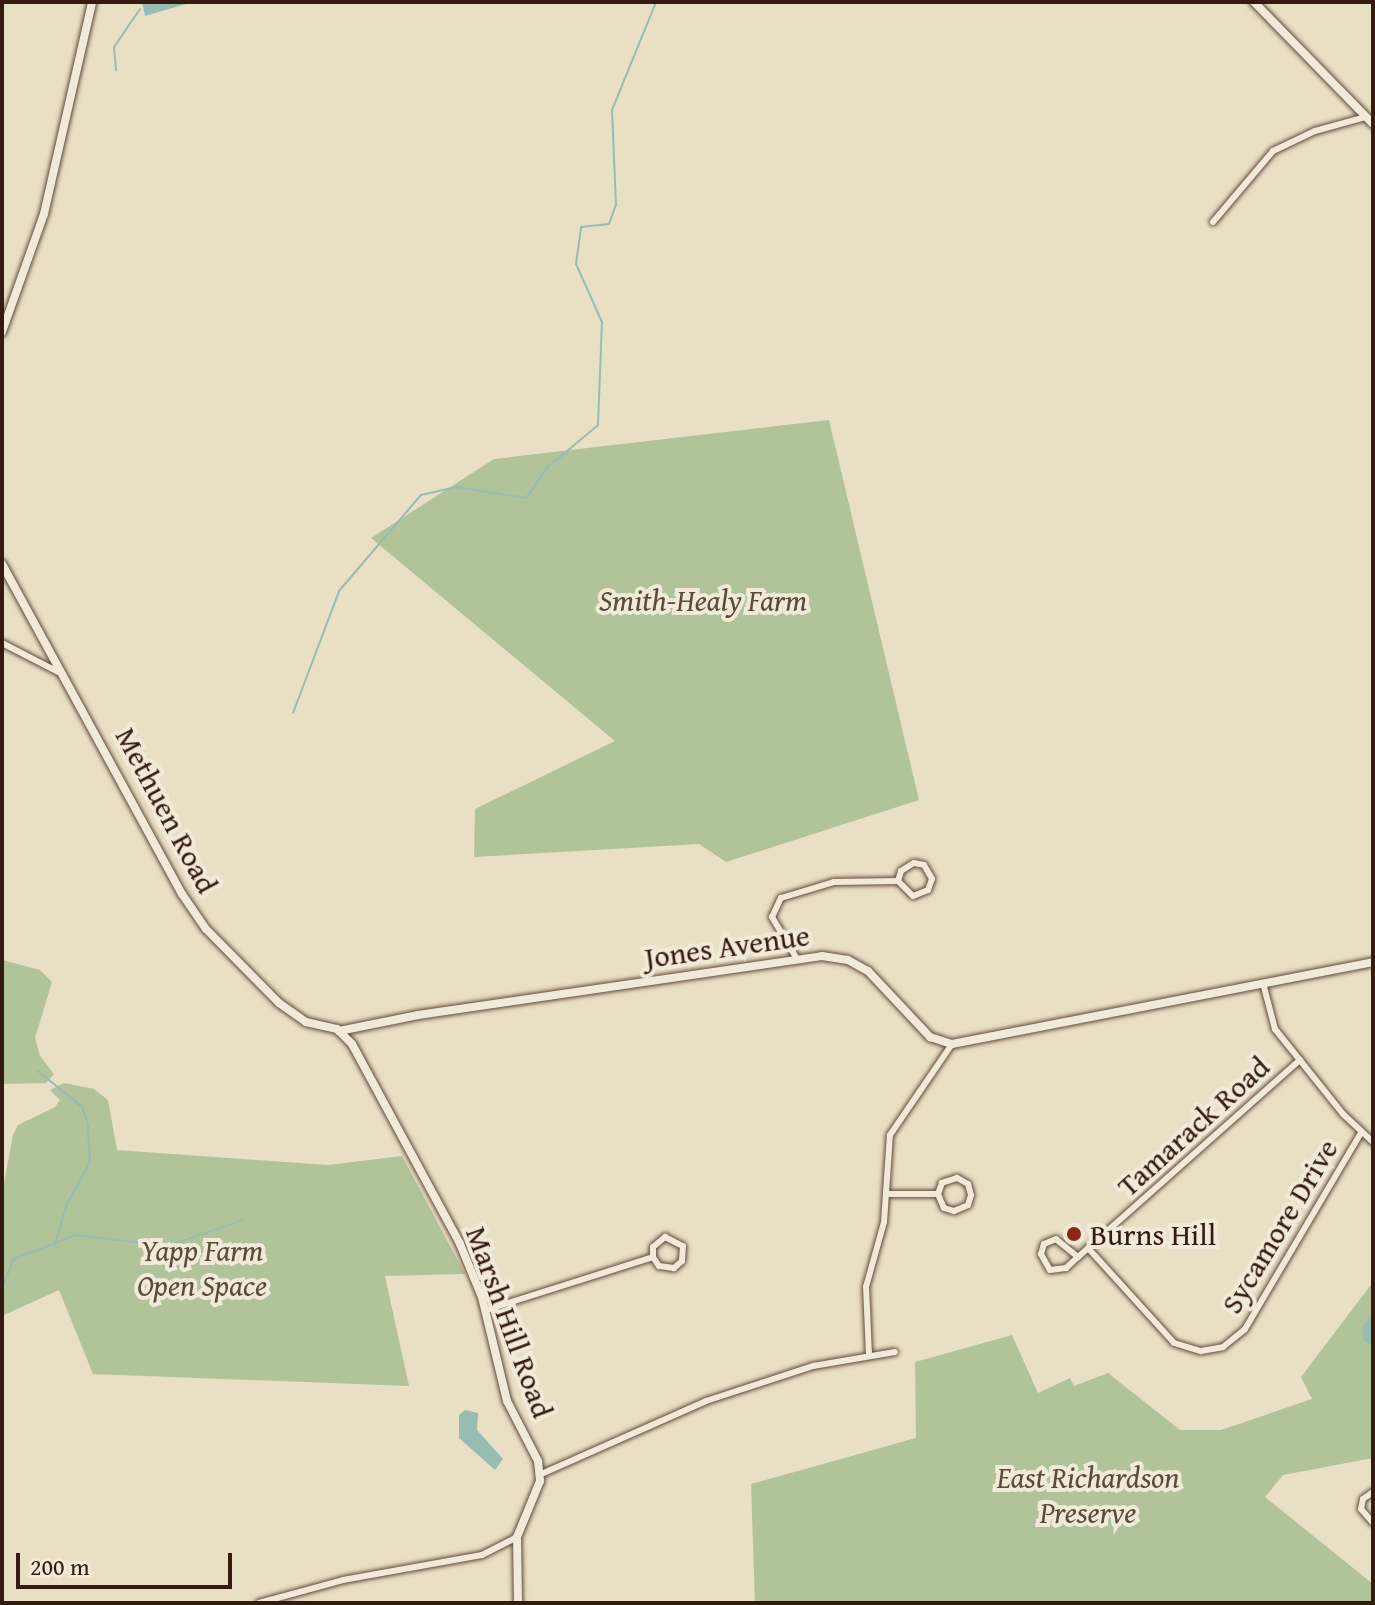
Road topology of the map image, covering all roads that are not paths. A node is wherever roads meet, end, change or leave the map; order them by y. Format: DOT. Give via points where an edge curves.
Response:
graph roads {
  1 [pos="92,2"];
  2 [pos="1254,2"];
  3 [pos="1369,120"];
  4 [pos="1213,222"];
  5 [pos="2,332"];
  6 [pos="2,564"];
  7 [pos="2,643"];
  8 [pos="65,676"];
  9 [pos="898,881"];
  10 [pos="797,959"];
  11 [pos="1373,962"];
  12 [pos="1263,983"];
  13 [pos="339,1031"];
  14 [pos="952,1044"];
  15 [pos="1300,1060"];
  16 [pos="1361,1133"];
  17 [pos="1373,1142"];
  18 [pos="886,1194"];
  19 [pos="938,1194"];
  20 [pos="1088,1248"];
  21 [pos="653,1257"];
  22 [pos="1078,1257"];
  23 [pos="486,1310"];
  24 [pos="895,1352"];
  25 [pos="869,1355"];
  26 [pos="539,1475"];
  27 [pos="1373,1492"];
  28 [pos="1373,1523"];
  29 [pos="517,1537"];
  30 [pos="259,1603"];
  31 [pos="518,1603"];
  1 -- 5 [label="street" via="44,214"];
  2 -- 3 [label="street"];
  3 -- 4 [label="street" via="1315,131 1273,151"];
  6 -- 8 [label="street, Methuen Road"];
  7 -- 8 [label="street"];
  8 -- 13 [label="street, Methuen Road" via="206,929 279,1003 306,1022"];
  9 -- 9 [label="street" via="904,867 914,863 924,865 932,879 924,894 913,896"];
  9 -- 10 [label="street" via="834,882 781,898 772,917"];
  10 -- 13 [label="street, Jones Avenue"];
  10 -- 14 [label="street, Jones Avenue" via="848,960 868,971 930,1037"];
  11 -- 12 [label="street"];
  12 -- 14 [label="street"];
  12 -- 15 [label="street" via="1271,1023"];
  13 -- 23 [label="street, Marsh Hill Road" via="352,1044 428,1182"];
  14 -- 18 [label="street" via="893,1128"];
  15 -- 16 [label="street"];
  15 -- 20 [label="street, Tamarack Road"];
  16 -- 17 [label="street"];
  16 -- 20 [label="street, Sycamore Drive" via="1245,1329 1223,1347 1201,1351 1174,1343"];
  18 -- 19 [label="street"];
  18 -- 25 [label="street" via="882,1234 866,1287"];
  19 -- 19 [label="street" via="942,1183 957,1178 968,1184 971,1195 968,1205 954,1211 941,1204"];
  20 -- 22 [label="street, Tamarack Road"];
  21 -- 21 [label="street" via="660,1239 670,1237 683,1246 682,1261 674,1268 659,1266"];
  21 -- 23 [label="street"];
  22 -- 22 [label="street" via="1053,1271 1041,1254 1044,1244 1056,1239"];
  23 -- 26 [label="street, Marsh Hill Road" via="502,1386 538,1461"];
  24 -- 25 [label="street"];
  25 -- 26 [label="street" via="813,1366 706,1401"];
  26 -- 29 [label="street"];
  27 -- 28 [label="street" via="1361,1506 1363,1516"];
  29 -- 30 [label="street" via="482,1555 343,1580"];
  29 -- 31 [label="street"];
}
